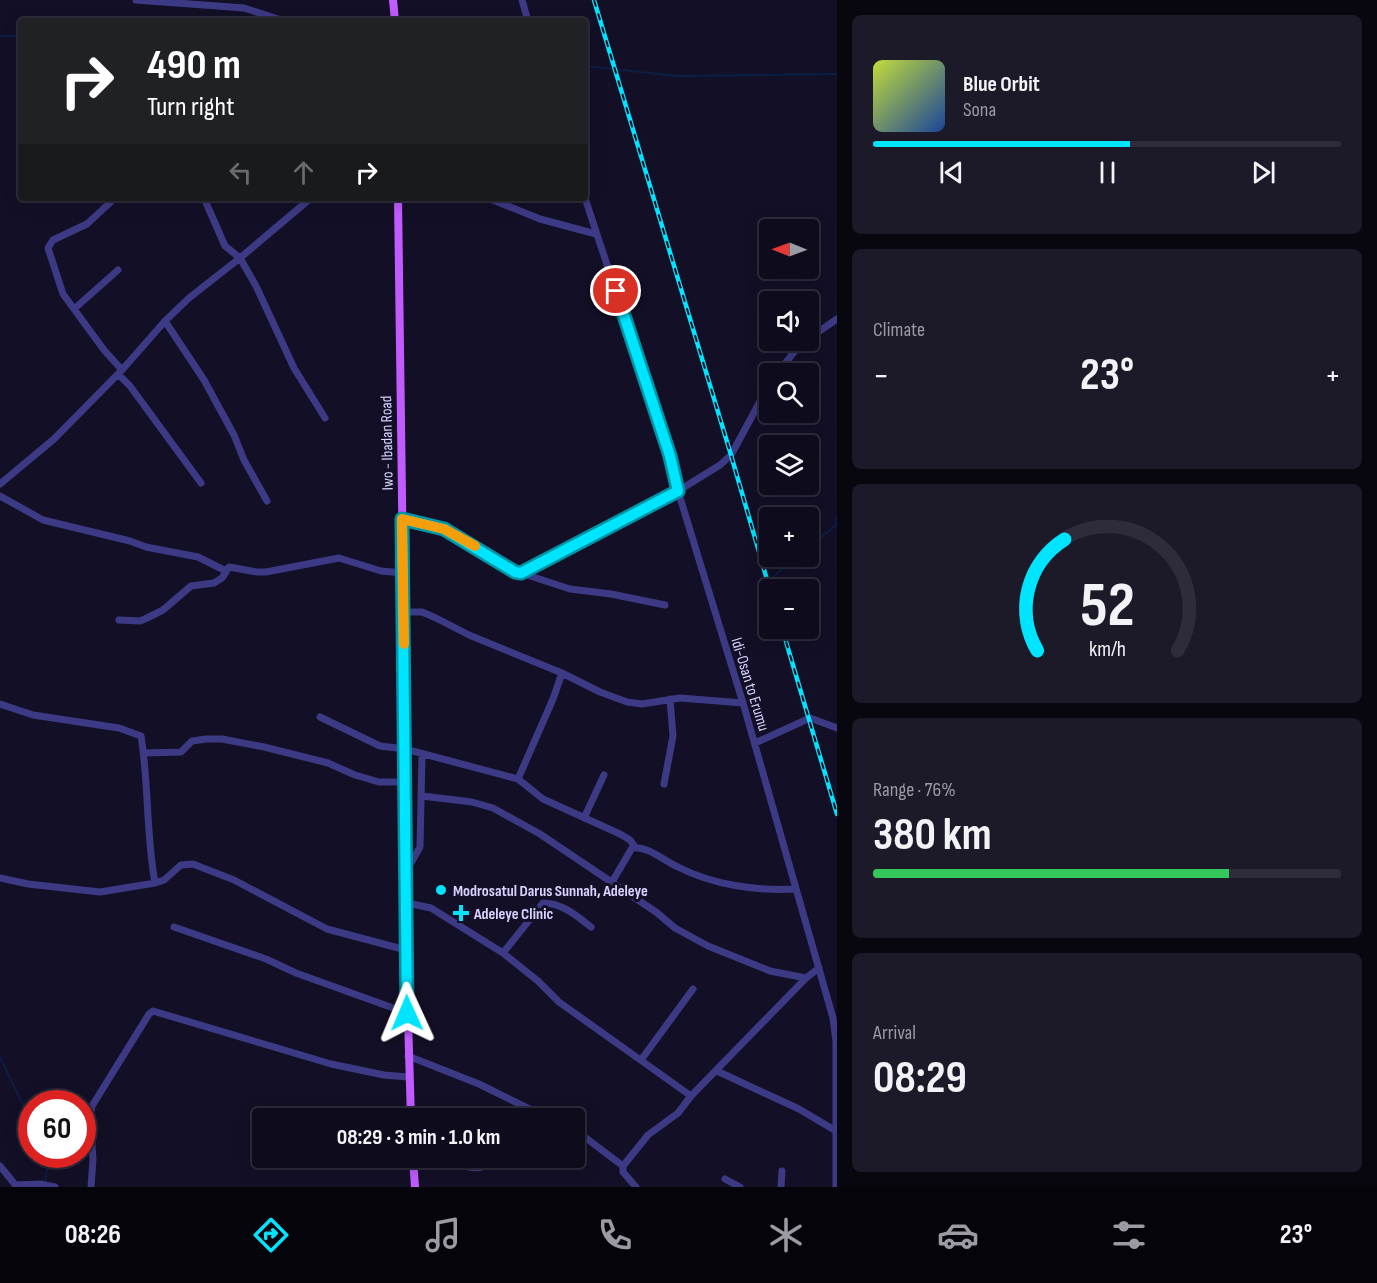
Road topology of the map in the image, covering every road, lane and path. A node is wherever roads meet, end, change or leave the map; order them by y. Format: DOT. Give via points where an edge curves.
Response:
graph roads {
  1 [pos="136,0"];
  2 [pos="393,0"];
  3 [pos="522,0"];
  4 [pos="192,2"];
  5 [pos="275,18"];
  6 [pos="395,18"];
  7 [pos="527,18"];
  8 [pos="112,201"];
  9 [pos="205,201"];
  10 [pos="307,201"];
  11 [pos="398,201"];
  12 [pos="495,201"];
  13 [pos="586,201"];
  14 [pos="596,234"];
  15 [pos="240,258"];
  16 [pos="118,270"];
  17 [pos="74,309"];
  18 [pos="837,319"];
  19 [pos="165,321"];
  20 [pos="819,332"];
  21 [pos="795,351"];
  22 [pos="786,363"];
  23 [pos="120,373"];
  24 [pos="759,403"];
  25 [pos="325,418"];
  26 [pos="201,483"];
  27 [pos="0,484"];
  28 [pos="678,491"];
  29 [pos="0,496"];
  30 [pos="267,501"];
  31 [pos="402,519"];
  32 [pos="226,570"];
  33 [pos="403,573"];
  34 [pos="521,573"];
  35 [pos="665,605"];
  36 [pos="403,612"];
  37 [pos="119,620"];
  38 [pos="562,673"];
  39 [pos="670,699"];
  40 [pos="743,703"];
  41 [pos="0,704"];
  42 [pos="320,717"];
  43 [pos="837,728"];
  44 [pos="755,743"];
  45 [pos="405,749"];
  46 [pos="144,753"];
  47 [pos="422,755"];
  48 [pos="604,775"];
  49 [pos="518,779"];
  50 [pos="405,782"];
  51 [pos="664,784"];
  52 [pos="422,796"];
  53 [pos="584,818"];
  54 [pos="636,847"];
  55 [pos="407,870"];
  56 [pos="0,878"];
  57 [pos="612,882"];
  58 [pos="155,883"];
  59 [pos="795,889"];
  60 [pos="407,903"];
  61 [pos="174,927"];
  62 [pos="591,927"];
  63 [pos="406,950"];
  64 [pos="503,952"];
  65 [pos="819,968"];
  66 [pos="806,978"];
  67 [pos="693,990"];
  68 [pos="407,1013"];
  69 [pos="408,1056"];
  70 [pos="641,1060"];
  71 [pos="717,1071"];
  72 [pos="408,1077"];
  73 [pos="691,1096"];
  74 [pos="410,1108"];
  75 [pos="528,1108"];
  76 [pos="836,1131"];
  77 [pos="585,1137"];
  78 [pos="0,1166"];
  79 [pos="623,1166"];
  80 [pos="414,1168"];
  81 [pos="782,1171"];
  82 [pos="725,1179"];
  83 [pos="16,1186"];
  84 [pos="53,1186"];
  85 [pos="91,1187"];
  86 [pos="415,1187"];
  87 [pos="636,1187"];
  88 [pos="741,1187"];
  89 [pos="781,1187"];
  90 [pos="836,1187"];
  1 -- 4 [label="street"];
  2 -- 6 [label="main road"];
  3 -- 7 [label="street"];
  4 -- 5 [label="street" via="244,8"];
  8 -- 17 [label="street" via="87,224 50,244 59,284"];
  9 -- 15 [label="street" via="225,246"];
  10 -- 15 [label="street"];
  11 -- 31 [label="main road, Iwo - Ibadan Road"];
  12 -- 14 [label="street" via="540,219"];
  13 -- 14 [label="street, Idi-Osan to Erumu"];
  14 -- 28 [label="street, Idi-Osan to Erumu" via="650,393"];
  15 -- 19 [label="street"];
  15 -- 25 [label="street" via="306,391"];
  16 -- 17 [label="street"];
  17 -- 23 [label="street"];
  18 -- 20 [label="street"];
  19 -- 23 [label="street"];
  19 -- 30 [label="street" via="204,380"];
  21 -- 22 [label="street"];
  23 -- 26 [label="street"];
  23 -- 27 [label="street" via="54,439"];
  24 -- 28 [label="street" via="731,455"];
  28 -- 34 [label="street"];
  28 -- 40 [label="street, Idi-Osan to Erumu"];
  29 -- 32 [label="street" via="43,520 198,557"];
  31 -- 33 [label="main road, Iwo - Ibadan Road"];
  31 -- 34 [label="street" via="444,529"];
  32 -- 33 [label="street" via="230,567 266,572 339,558 381,572"];
  32 -- 37 [label="street" via="214,583 191,586 147,618"];
  33 -- 36 [label="main road, Iwo - Ibadan Road"];
  34 -- 35 [label="street" via="570,589"];
  36 -- 38 [label="street" via="422,612"];
  36 -- 45 [label="main road, Iwo - Ibadan Road"];
  38 -- 39 [label="street" via="627,702 642,704"];
  38 -- 49 [label="street"];
  39 -- 40 [label="street"];
  39 -- 51 [label="street" via="673,736"];
  40 -- 44 [label="street, Idi-Osan to Erumu"];
  41 -- 46 [label="street" via="33,715 137,734 141,736"];
  42 -- 45 [label="street" via="380,746"];
  43 -- 44 [label="street" via="810,718"];
  44 -- 59 [label="street, Idi-Osan to Erumu"];
  45 -- 47 [label="street"];
  45 -- 50 [label="main road, Iwo - Ibadan Road"];
  46 -- 50 [label="street" via="181,752 192,741 222,739 328,763 379,782"];
  46 -- 58 [label="street"];
  47 -- 49 [label="street"];
  47 -- 52 [label="street"];
  48 -- 53 [label="street"];
  49 -- 53 [label="street" via="543,800"];
  50 -- 55 [label="main road, Iwo - Ibadan Road"];
  52 -- 55 [label="street" via="420,847"];
  52 -- 57 [label="street" via="493,808"];
  53 -- 54 [label="street" via="620,834"];
  54 -- 57 [label="street" via="627,853"];
  54 -- 59 [label="street" via="705,879"];
  55 -- 60 [label="main road, Iwo - Ibadan Road"];
  56 -- 58 [label="street" via="100,892"];
  57 -- 66 [label="street" via="675,928 708,946 770,971"];
  58 -- 63 [label="street" via="181,865 193,864 234,880 327,929"];
  59 -- 65 [label="street, Idi-Osan to Erumu"];
  60 -- 63 [label="main road, Iwo - Ibadan Road"];
  60 -- 64 [label="street" via="431,908"];
  61 -- 68 [label="street"];
  62 -- 64 [label="street" via="553,903 543,903"];
  63 -- 68 [label="main road, Iwo - Ibadan Road"];
  64 -- 70 [label="street" via="559,1002"];
  65 -- 66 [label="street"];
  65 -- 76 [label="street, Idi-Osan to Erumu" via="836,1041"];
  66 -- 71 [label="street"];
  67 -- 70 [label="street"];
  68 -- 69 [label="main road, Iwo - Ibadan Road"];
  69 -- 72 [label="main road, Iwo - Ibadan Road"];
  69 -- 75 [label="street"];
  70 -- 73 [label="street"];
  71 -- 73 [label="street"];
  71 -- 76 [label="street"];
  72 -- 74 [label="main road, Iwo - Ibadan Road"];
  72 -- 85 [label="street" via="331,1064 153,1011 92,1106"];
  73 -- 79 [label="street" via="678,1113 648,1135"];
  76 -- 90 [label="street, Idi-Osan to Erumu"];
  77 -- 79 [label="street"];
  78 -- 83 [label="street"];
  79 -- 87 [label="street" via="623,1172"];
  80 -- 86 [label="main road"];
  81 -- 89 [label="street"];
  82 -- 88 [label="street"];
  83 -- 84 [label="street"];
}
